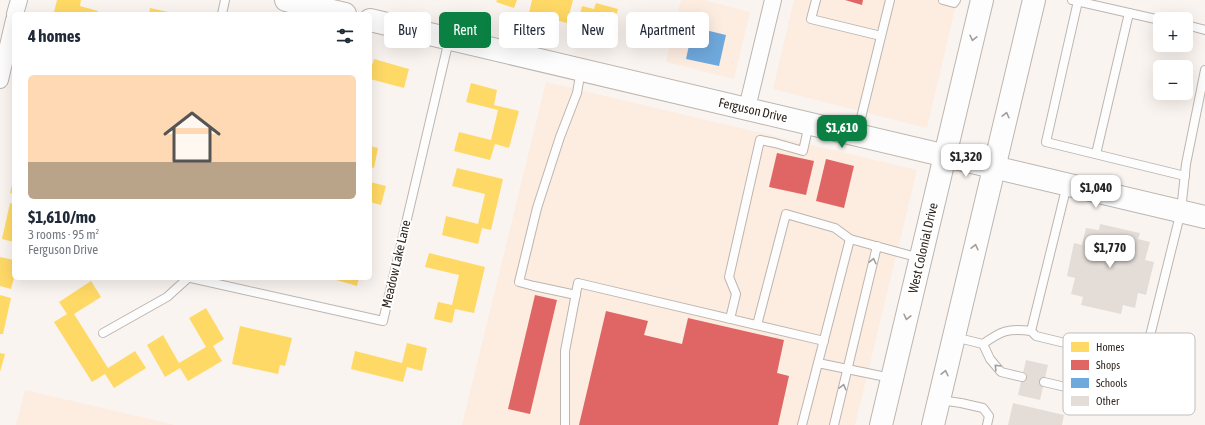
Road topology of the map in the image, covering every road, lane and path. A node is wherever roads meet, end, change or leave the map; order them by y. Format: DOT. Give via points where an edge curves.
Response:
graph roads {
  1 [pos="19,0"];
  2 [pos="225,0"];
  3 [pos="286,0"];
  4 [pos="773,0"];
  5 [pos="816,0"];
  6 [pos="890,0"];
  7 [pos="943,0"];
  8 [pos="956,0"];
  9 [pos="979,0"];
  10 [pos="1034,0"];
  11 [pos="1075,1"];
  12 [pos="16,12"];
  13 [pos="222,12"];
  14 [pos="337,12"];
  15 [pos="1129,13"];
  16 [pos="1153,18"];
  17 [pos="372,20"];
  18 [pos="1193,27"];
  19 [pos="12,29"];
  20 [pos="1205,30"];
  21 [pos="439,36"];
  22 [pos="881,36"];
  23 [pos="447,48"];
  24 [pos="491,48"];
  25 [pos="581,69"];
  26 [pos="1205,70"];
  27 [pos="0,80"];
  28 [pos="747,108"];
  29 [pos="809,123"];
  30 [pos="857,135"];
  31 [pos="1096,154"];
  32 [pos="945,156"];
  33 [pos="994,167"];
  34 [pos="1185,176"];
  35 [pos="1067,184"];
  36 [pos="1181,212"];
  37 [pos="1205,217"];
  38 [pos="850,239"];
  39 [pos="877,246"];
  40 [pos="921,258"];
  41 [pos="187,280"];
  42 [pos="198,280"];
  43 [pos="576,295"];
  44 [pos="730,319"];
  45 [pos="757,325"];
  46 [pos="1031,330"];
  47 [pos="103,333"];
  48 [pos="1151,333"];
  49 [pos="954,336"];
  50 [pos="824,341"];
  51 [pos="1063,343"];
  52 [pos="982,344"];
  53 [pos="818,363"];
  54 [pos="847,369"];
  55 [pos="892,378"];
  56 [pos="1022,378"];
  57 [pos="1044,382"];
  58 [pos="1063,386"];
  59 [pos="939,400"];
  60 [pos="565,425"];
  61 [pos="802,425"];
  62 [pos="834,425"];
  63 [pos="881,425"];
  64 [pos="933,425"];
  65 [pos="987,425"];
  1 -- 12 [label="street"];
  2 -- 13 [label="lane"];
  3 -- 14 [label="main road"];
  4 -- 28 [label="street"];
  5 -- 22 [label="lane" via="811,19"];
  6 -- 22 [label="lane"];
  7 -- 8 [label="lane"];
  9 -- 32 [label="main road, West Colonial Drive, one-way"];
  33 -- 10 [label="main road, one-way"];
  11 -- 15 [label="lane"];
  11 -- 31 [label="lane" via="1046,142"];
  15 -- 16 [label="lane"];
  15 -- 31 [label="lane"];
  17 -- 21 [label="main road, Ferguson Drive"];
  18 -- 20 [label="lane"];
  19 -- 27 [label="street"];
  22 -- 30 [label="lane"];
  23 -- 42 [label="lane, Meadow Lake Lane" via="383,321"];
  24 -- 25 [label="main road, Ferguson Drive"];
  25 -- 28 [label="main road, Ferguson Drive"];
  25 -- 43 [label="lane" via="577,93 537,208 519,282"];
  26 -- 34 [label="lane"];
  28 -- 29 [label="main road, Ferguson Drive"];
  29 -- 30 [label="main road, Ferguson Drive"];
  29 -- 44 [label="lane" via="803,151 760,140 729,277 736,294"];
  30 -- 32 [label="main road, Ferguson Drive"];
  31 -- 34 [label="lane"];
  32 -- 33 [label="main road, Ferguson Drive"];
  32 -- 40 [label="main road, West Colonial Drive"];
  33 -- 35 [label="main road, Ferguson Drive"];
  49 -- 33 [label="main road, one-way"];
  34 -- 36 [label="lane"];
  35 -- 36 [label="main road, Ferguson Drive"];
  35 -- 46 [label="lane"];
  36 -- 37 [label="main road, Ferguson Drive"];
  36 -- 48 [label="lane"];
  38 -- 39 [label="lane"];
  38 -- 45 [label="lane" via="835,228 786,214"];
  38 -- 50 [label="lane"];
  39 -- 40 [label="lane"];
  54 -- 39 [label="lane, one-way"];
  40 -- 55 [label="main road, West Colonial Drive, one-way"];
  41 -- 47 [label="lane" via="167,297"];
  43 -- 44 [label="lane" via="578,283"];
  43 -- 60 [label="lane" via="565,351"];
  44 -- 45 [label="lane"];
  45 -- 50 [label="lane"];
  46 -- 51 [label="lane" via="1036,336"];
  46 -- 52 [label="lane" via="1004,331"];
  49 -- 52 [label="lane"];
  59 -- 49 [label="main road, one-way"];
  50 -- 53 [label="lane"];
  56 -- 52 [label="lane, one-way" via="1001,372"];
  53 -- 54 [label="lane"];
  53 -- 61 [label="lane"];
  54 -- 55 [label="lane"];
  62 -- 54 [label="lane, one-way"];
  55 -- 63 [label="main road, West Colonial Drive"];
  57 -- 58 [label="lane"];
  59 -- 64 [label="main road"];
  59 -- 65 [label="lane" via="983,408 990,416"];
}
